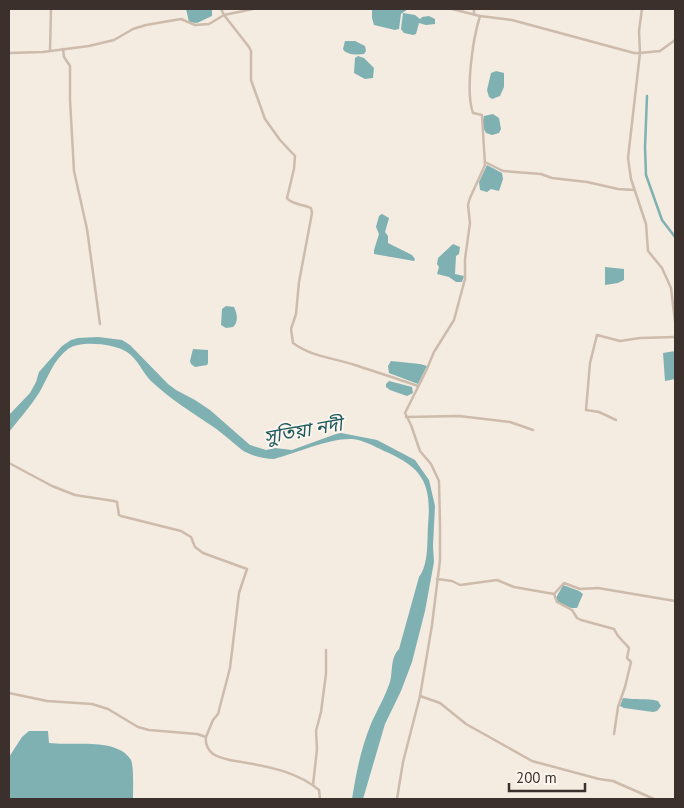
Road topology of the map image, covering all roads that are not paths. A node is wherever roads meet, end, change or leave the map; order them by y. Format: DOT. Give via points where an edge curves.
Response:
graph roads {
  1 [pos="50,9"];
  2 [pos="221,9"];
  3 [pos="253,9"];
  4 [pos="452,9"];
  5 [pos="474,9"];
  6 [pos="642,9"];
  7 [pos="474,14"];
  8 [pos="224,15"];
  9 [pos="480,16"];
  10 [pos="675,40"];
  11 [pos="63,48"];
  12 [pos="50,51"];
  13 [pos="9,53"];
  14 [pos="640,53"];
  15 [pos="484,161"];
  16 [pos="634,190"];
  17 [pos="673,292"];
  18 [pos="675,321"];
  19 [pos="100,324"];
  20 [pos="675,337"];
  21 [pos="418,386"];
  22 [pos="406,417"];
  23 [pos="616,420"];
  24 [pos="533,430"];
  25 [pos="9,463"];
  26 [pos="437,579"];
  27 [pos="554,594"];
  28 [pos="675,601"];
  29 [pos="326,650"];
  30 [pos="9,693"];
  31 [pos="420,696"];
  32 [pos="614,734"];
  33 [pos="206,737"];
  34 [pos="313,786"];
  35 [pos="320,799"];
  36 [pos="397,799"];
  37 [pos="654,799"];
  1 -- 12 [label="street"];
  2 -- 8 [label="street"];
  3 -- 8 [label="street"];
  4 -- 7 [label="street"];
  5 -- 7 [label="street"];
  6 -- 14 [label="street"];
  7 -- 9 [label="street"];
  8 -- 11 [label="street" via="209,24 195,25 181,19 146,25 98,45"];
  8 -- 21 [label="street" via="249,47 251,80 265,120 296,156 287,198 307,206 312,213 291,329 293,343 315,355"];
  9 -- 14 [label="street" via="512,20"];
  9 -- 15 [label="street" via="470,79 473,113 482,115"];
  10 -- 14 [label="street" via="660,51"];
  11 -- 12 [label="street"];
  11 -- 19 [label="street" via="70,66 74,171 88,235"];
  12 -- 13 [label="street"];
  14 -- 16 [label="street" via="628,158"];
  15 -- 16 [label="street" via="503,170"];
  15 -- 21 [label="street" via="468,205 466,279 454,320"];
  16 -- 17 [label="street" via="646,224 648,251 662,268"];
  17 -- 18 [label="street"];
  20 -- 23 [label="street" via="620,341 597,335 590,363 586,410"];
  21 -- 22 [label="street"];
  22 -- 24 [label="street" via="460,416 510,422"];
  22 -- 26 [label="street" via="420,451 439,481"];
  25 -- 33 [label="street" via="68,493 114,501 119,515 181,531 191,537 203,554 247,569 239,593 230,668 218,714"];
  26 -- 27 [label="street" via="460,585 497,580 514,587"];
  26 -- 31 [label="street"];
  27 -- 28 [label="street" via="564,583 580,589 598,588"];
  27 -- 32 [label="street" via="557,602 572,610 577,618 614,629 629,648 627,658 631,662"];
  29 -- 34 [label="street"];
  30 -- 33 [label="street" via="48,701 92,704 108,709 138,727"];
  31 -- 36 [label="street" via="402,762"];
  31 -- 37 [label="street" via="440,703 466,724 532,761 613,782"];
  33 -- 34 [label="street" via="206,746 214,754 278,770"];
  34 -- 35 [label="street" via="319,790"];
}
